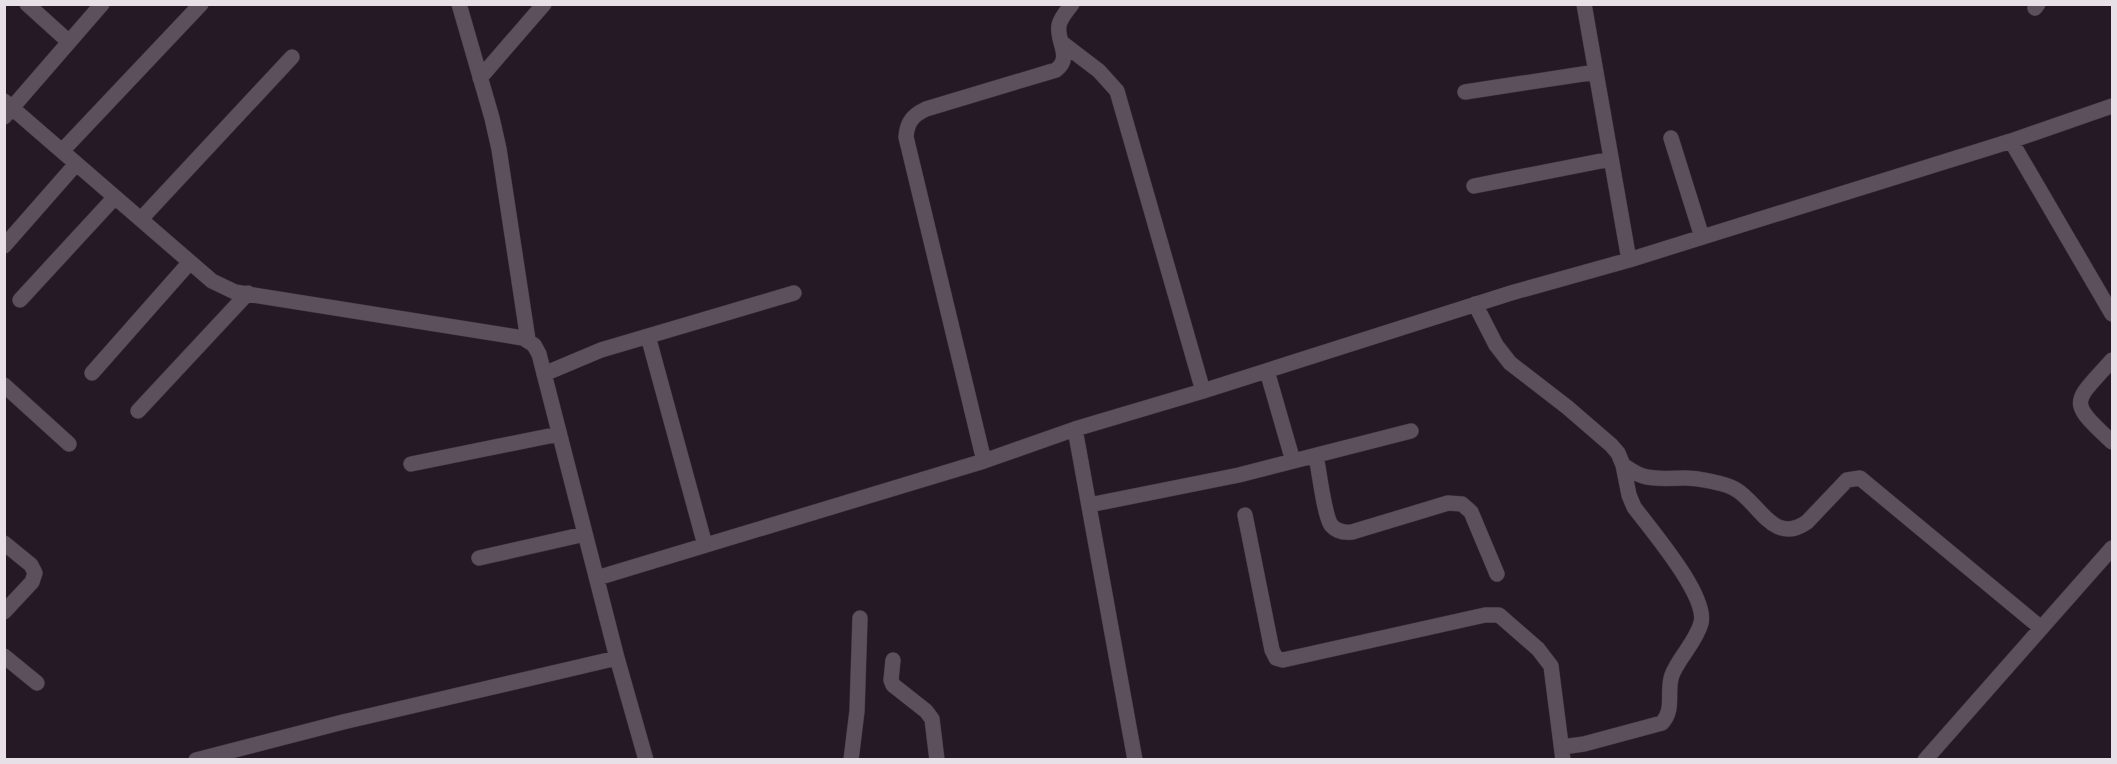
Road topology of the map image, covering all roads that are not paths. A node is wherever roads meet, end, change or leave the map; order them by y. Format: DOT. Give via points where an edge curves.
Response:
graph roads {
  1 [pos="102,4"];
  2 [pos="201,4"];
  3 [pos="459,4"];
  4 [pos="544,4"];
  5 [pos="1072,4"];
  6 [pos="1584,4"];
  7 [pos="34,7"];
  8 [pos="69,42"];
  9 [pos="1060,42"];
  10 [pos="292,57"];
  11 [pos="1596,72"];
  12 [pos="480,78"];
  13 [pos="1465,92"];
  14 [pos="2112,106"];
  15 [pos="7,109"];
  16 [pos="1671,138"];
  17 [pos="2011,141"];
  18 [pos="62,151"];
  19 [pos="1611,159"];
  20 [pos="76,164"];
  21 [pos="1474,186"];
  22 [pos="115,197"];
  23 [pos="141,219"];
  24 [pos="1702,237"];
  25 [pos="4,246"];
  26 [pos="1629,260"];
  27 [pos="190,262"];
  28 [pos="248,293"];
  29 [pos="794,293"];
  30 [pos="20,300"];
  31 [pos="1475,304"];
  32 [pos="2112,314"];
  33 [pos="648,336"];
  34 [pos="528,340"];
  35 [pos="2112,360"];
  36 [pos="1267,371"];
  37 [pos="92,373"];
  38 [pos="544,374"];
  39 [pos="4,385"];
  40 [pos="1203,391"];
  41 [pos="138,411"];
  42 [pos="1075,429"];
  43 [pos="1411,431"];
  44 [pos="559,434"];
  45 [pos="2112,442"];
  46 [pos="69,444"];
  47 [pos="1316,456"];
  48 [pos="984,460"];
  49 [pos="1293,461"];
  50 [pos="411,464"];
  51 [pos="1623,465"];
  52 [pos="1089,505"];
  53 [pos="1245,515"];
  54 [pos="585,534"];
  55 [pos="4,543"];
  56 [pos="705,545"];
  57 [pos="2112,548"];
  58 [pos="479,558"];
  59 [pos="1497,574"];
  60 [pos="597,578"];
  61 [pos="4,612"];
  62 [pos="860,618"];
  63 [pos="2042,628"];
  64 [pos="4,656"];
  65 [pos="617,658"];
  66 [pos="893,660"];
  67 [pos="37,683"];
  68 [pos="1563,753"];
  69 [pos="196,759"];
  70 [pos="646,759"];
  71 [pos="851,759"];
  72 [pos="938,759"];
  73 [pos="1135,759"];
  74 [pos="1925,759"];
  1 -- 8 [label="street"];
  2 -- 18 [label="street"];
  3 -- 12 [label="street"];
  4 -- 12 [label="street"];
  5 -- 9 [label="street" via="1059,24"];
  6 -- 11 [label="street"];
  7 -- 8 [label="street"];
  8 -- 15 [label="street"];
  9 -- 40 [label="street" via="1099,71 1117,91"];
  9 -- 48 [label="street" via="1065,60 1056,70 926,109 916,114 907,130"];
  10 -- 23 [label="street"];
  11 -- 13 [label="street"];
  11 -- 19 [label="street"];
  12 -- 34 [label="street" via="499,149"];
  14 -- 17 [label="street"];
  15 -- 18 [label="street"];
  16 -- 24 [label="street"];
  17 -- 24 [label="street"];
  17 -- 32 [label="street"];
  18 -- 20 [label="street"];
  19 -- 21 [label="street"];
  19 -- 26 [label="street"];
  20 -- 22 [label="street"];
  20 -- 25 [label="street"];
  22 -- 23 [label="street"];
  22 -- 30 [label="street"];
  23 -- 27 [label="street"];
  24 -- 26 [label="street"];
  26 -- 31 [label="street"];
  27 -- 28 [label="street" via="222,287"];
  27 -- 37 [label="street"];
  28 -- 34 [label="street"];
  28 -- 41 [label="street"];
  29 -- 33 [label="street"];
  31 -- 36 [label="street"];
  31 -- 51 [label="street" via="1510,363 1598,434"];
  33 -- 38 [label="street" via="588,354"];
  33 -- 56 [label="street"];
  34 -- 38 [label="street" via="539,354"];
  35 -- 45 [label="street" via="2084,392 2079,405 2089,421"];
  36 -- 40 [label="street"];
  36 -- 49 [label="street"];
  38 -- 44 [label="street"];
  39 -- 46 [label="street"];
  40 -- 42 [label="street"];
  42 -- 48 [label="street"];
  42 -- 52 [label="street"];
  43 -- 47 [label="street"];
  44 -- 50 [label="street"];
  44 -- 54 [label="street"];
  47 -- 49 [label="street"];
  47 -- 59 [label="street" via="1329,520 1337,530 1352,532 1448,503 1462,504 1471,512"];
  48 -- 56 [label="street"];
  49 -- 52 [label="street"];
  51 -- 63 [label="street" via="1644,476 1689,478 1734,488 1770,522 1790,529 1807,522 1847,480 1860,478"];
  51 -- 68 [label="street" via="1634,507 1692,588 1700,606 1701,624 1671,677 1670,709 1662,723"];
  52 -- 73 [label="street"];
  53 -- 68 [label="street" via="1276,658 1283,660 1499,615 1538,649 1551,666"];
  54 -- 58 [label="street"];
  54 -- 60 [label="street"];
  55 -- 61 [label="street" via="31,565 35,578"];
  56 -- 60 [label="street"];
  57 -- 63 [label="street"];
  60 -- 65 [label="street"];
  62 -- 71 [label="street"];
  63 -- 74 [label="street"];
  64 -- 67 [label="street"];
  65 -- 69 [label="street"];
  65 -- 70 [label="street"];
  66 -- 72 [label="street" via="893,685 932,719"];
}
